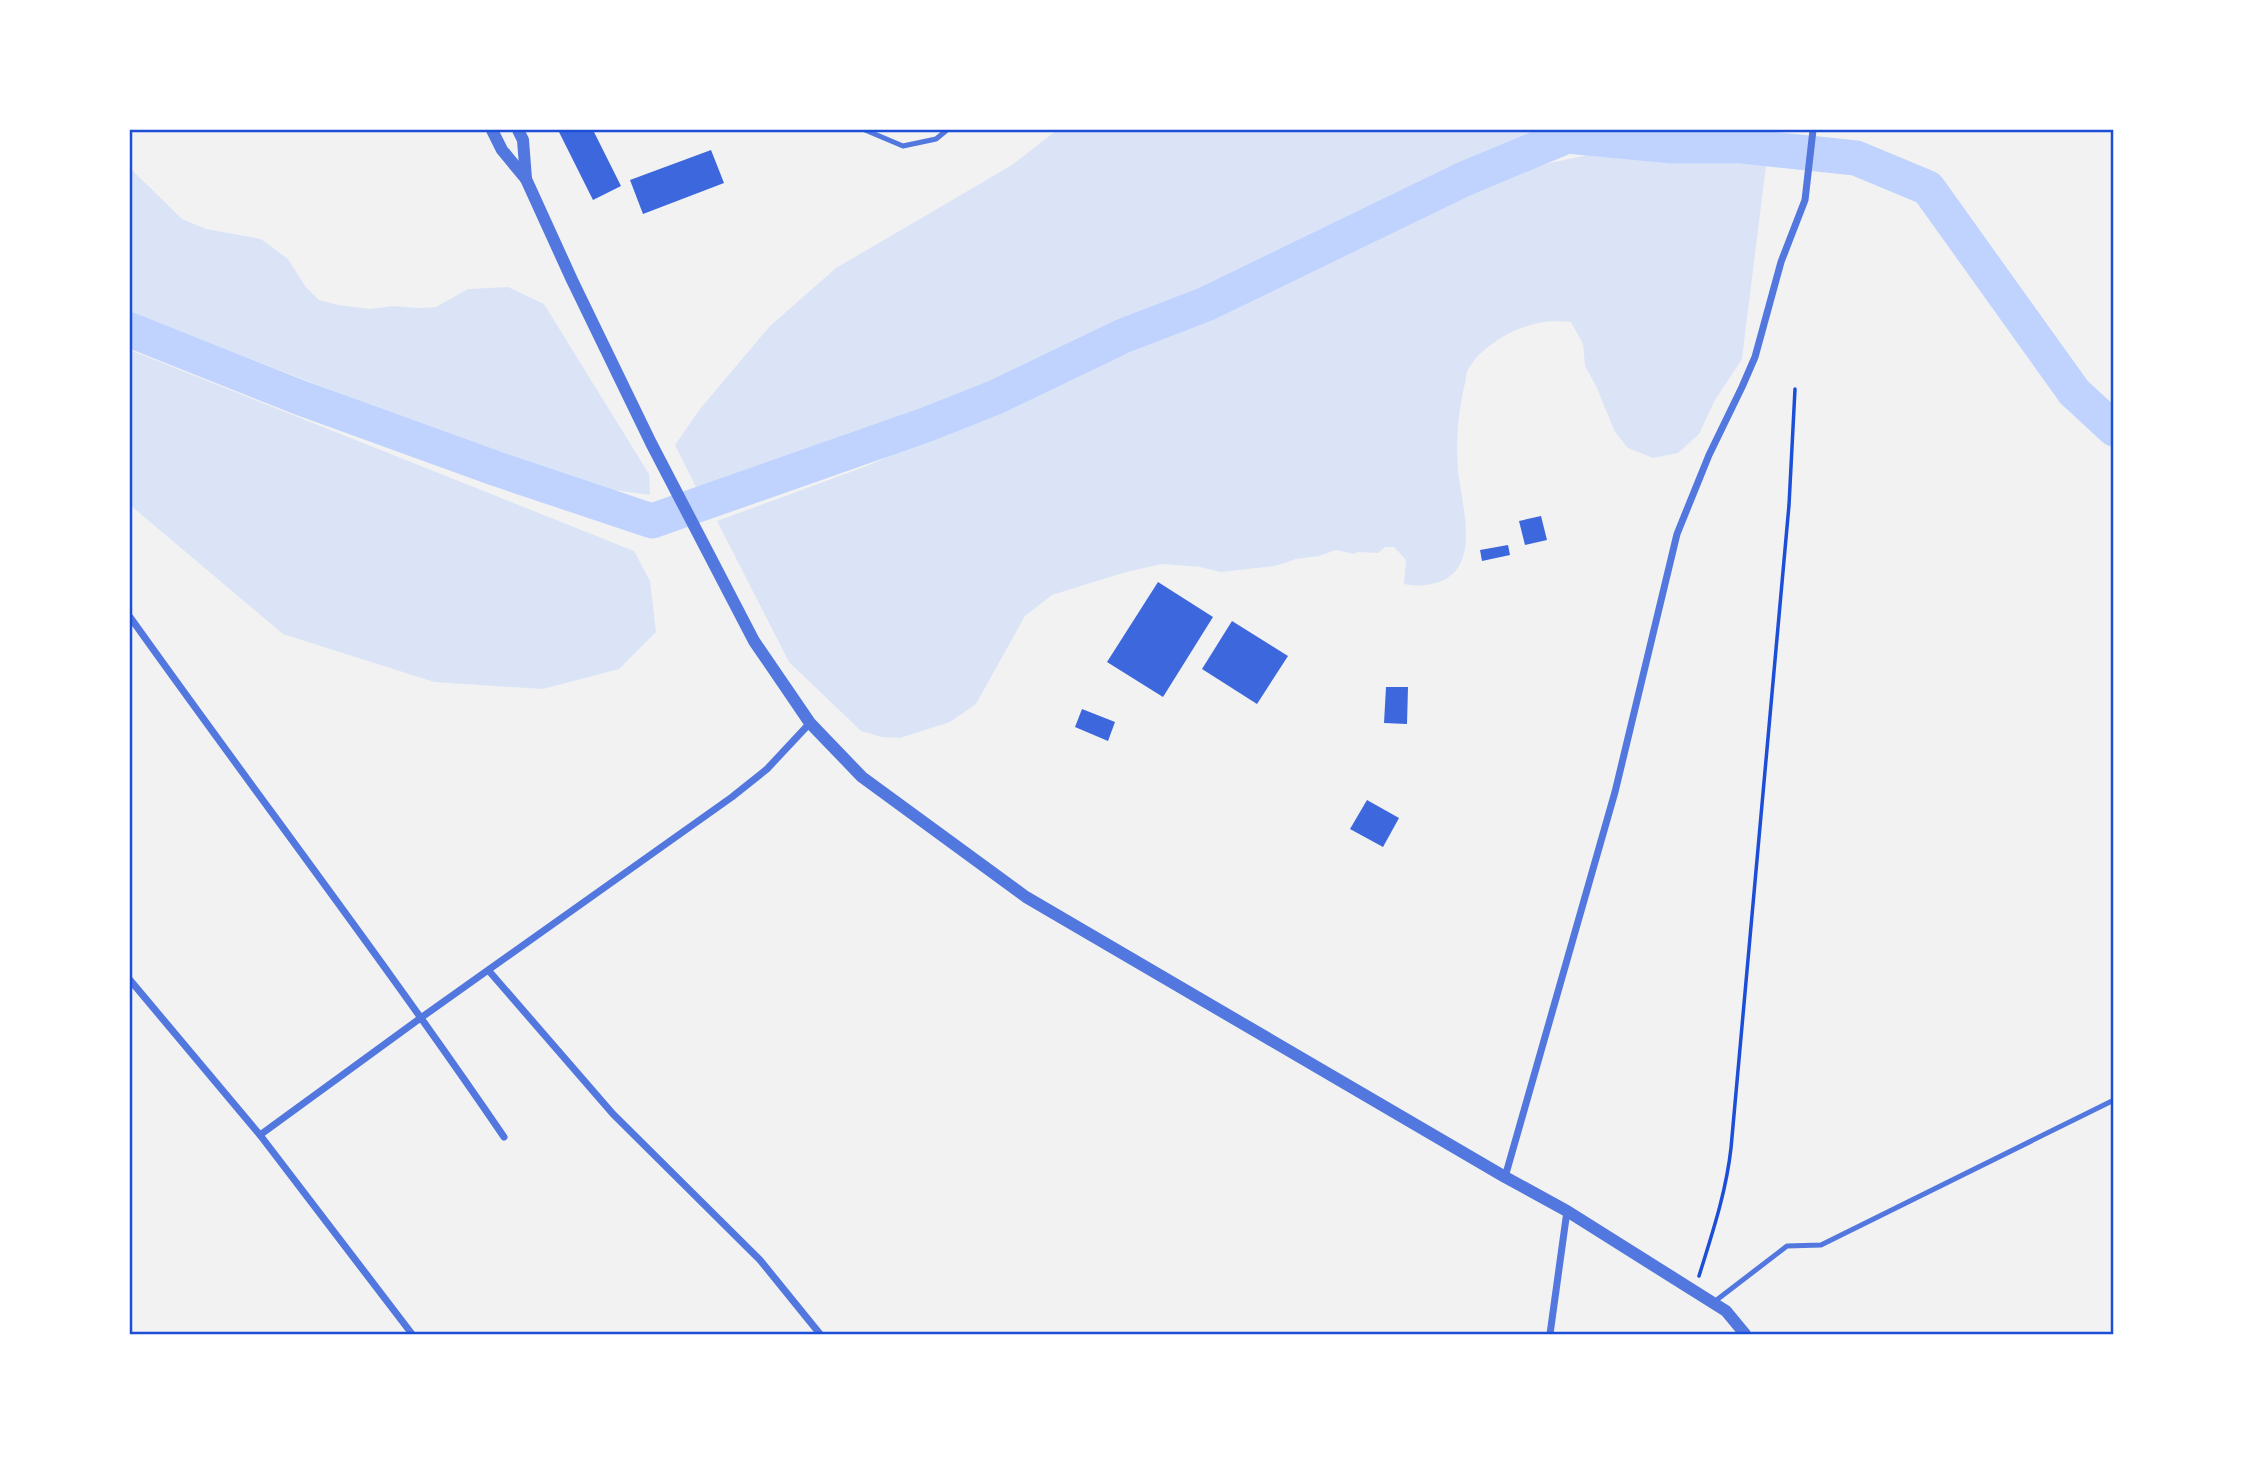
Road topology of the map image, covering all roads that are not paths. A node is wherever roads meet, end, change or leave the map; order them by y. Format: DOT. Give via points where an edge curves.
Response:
graph roads {
  1 [pos="492,130"];
  2 [pos="518,130"];
  3 [pos="865,130"];
  4 [pos="947,130"];
  5 [pos="1813,130"];
  6 [pos="526,179"];
  7 [pos="130,617"];
  8 [pos="810,723"];
  9 [pos="489,971"];
  10 [pos="130,980"];
  11 [pos="422,1017"];
  12 [pos="2113,1100"];
  13 [pos="260,1135"];
  14 [pos="504,1137"];
  15 [pos="1505,1177"];
  16 [pos="1567,1211"];
  17 [pos="1713,1302"];
  18 [pos="1726,1311"];
  19 [pos="412,1335"];
  20 [pos="820,1335"];
  21 [pos="1550,1335"];
  22 [pos="1731,1335"];
  23 [pos="1745,1335"];
  1 -- 6 [label="street"];
  2 -- 6 [label="street"];
  3 -- 4 [label="lane" via="903,146 936,139"];
  5 -- 15 [label="street" via="1807,190 1771,293 1755,356 1677,534 1615,792"];
  6 -- 8 [label="street" via="678,495 754,641"];
  7 -- 11 [label="street"];
  8 -- 9 [label="street" via="767,769 732,797"];
  8 -- 15 [label="street" via="862,777 1026,897"];
  9 -- 11 [label="street"];
  9 -- 20 [label="street" via="613,1114 761,1260"];
  10 -- 13 [label="street"];
  11 -- 13 [label="street"];
  11 -- 14 [label="street"];
  12 -- 17 [label="lane" via="1821,1245 1787,1246"];
  13 -- 19 [label="street"];
  15 -- 16 [label="street"];
  16 -- 17 [label="street"];
  16 -- 21 [label="street"];
  17 -- 18 [label="street"];
  18 -- 22 [label="street"];
  18 -- 23 [label="street"];
}
